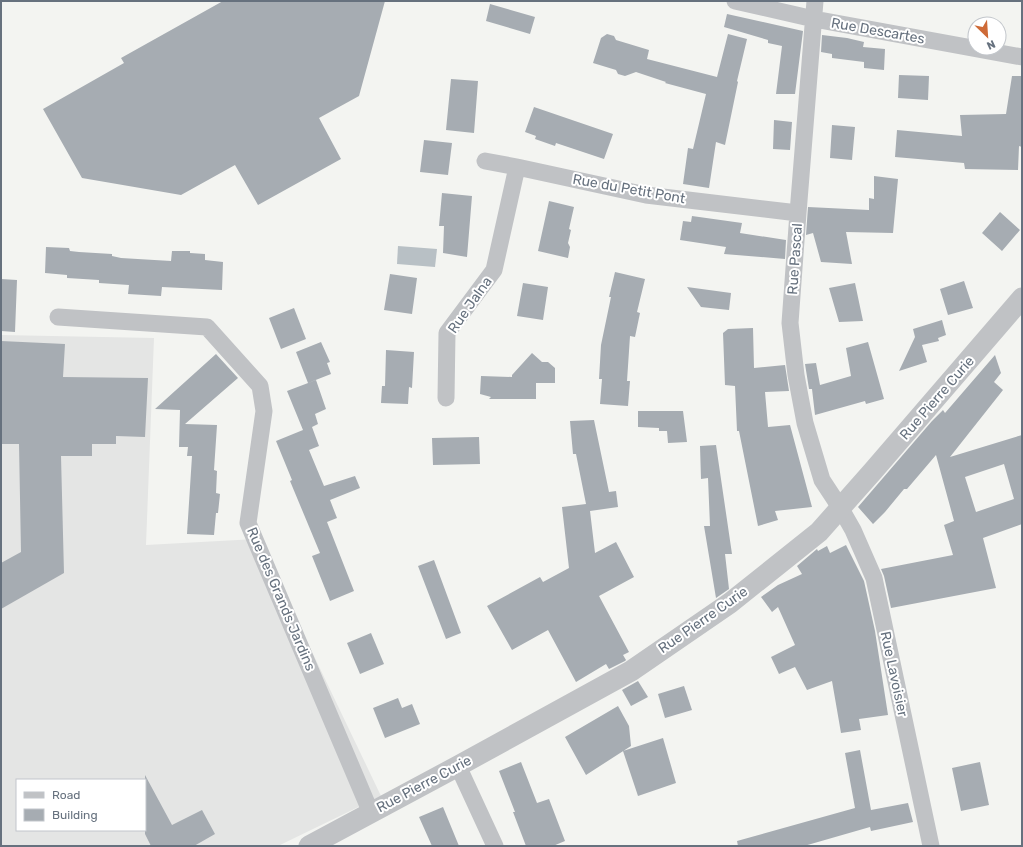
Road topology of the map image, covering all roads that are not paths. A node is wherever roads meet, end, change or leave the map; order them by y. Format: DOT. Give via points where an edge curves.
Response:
graph roads {
  1 [pos="735,1"];
  2 [pos="816,1"];
  3 [pos="814,19"];
  4 [pos="1022,57"];
  5 [pos="486,161"];
  6 [pos="517,167"];
  7 [pos="798,213"];
  8 [pos="1022,298"];
  9 [pos="58,317"];
  10 [pos="446,398"];
  11 [pos="841,509"];
  12 [pos="458,766"];
  13 [pos="371,813"];
  14 [pos="309,846"];
  15 [pos="495,846"];
  16 [pos="931,846"];
  1 -- 3 [label="street, Rue Descartes"];
  2 -- 3 [label="street, Rue Pascal"];
  3 -- 4 [label="street, Rue Descartes"];
  3 -- 7 [label="street, Rue Pascal"];
  5 -- 6 [label="street, Rue du Petit Pont"];
  6 -- 7 [label="street, Rue du Petit Pont" via="646,195"];
  6 -- 10 [label="street, Rue Jalna" via="494,270 447,334"];
  7 -- 11 [label="street, Rue Pascal" via="790,323 796,375 822,480"];
  8 -- 11 [label="street, Rue Pierre Curie"];
  9 -- 13 [label="street, Rue des Grands Jardins" via="207,327 260,386 264,411 248,522"];
  11 -- 12 [label="street, Rue Pierre Curie" via="819,532 730,603 631,671"];
  11 -- 16 [label="street, Rue Lavoisier" via="874,578"];
  12 -- 13 [label="street, Rue Pierre Curie"];
  12 -- 15 [label="street"];
  13 -- 14 [label="street, Rue Pierre Curie"];
}
